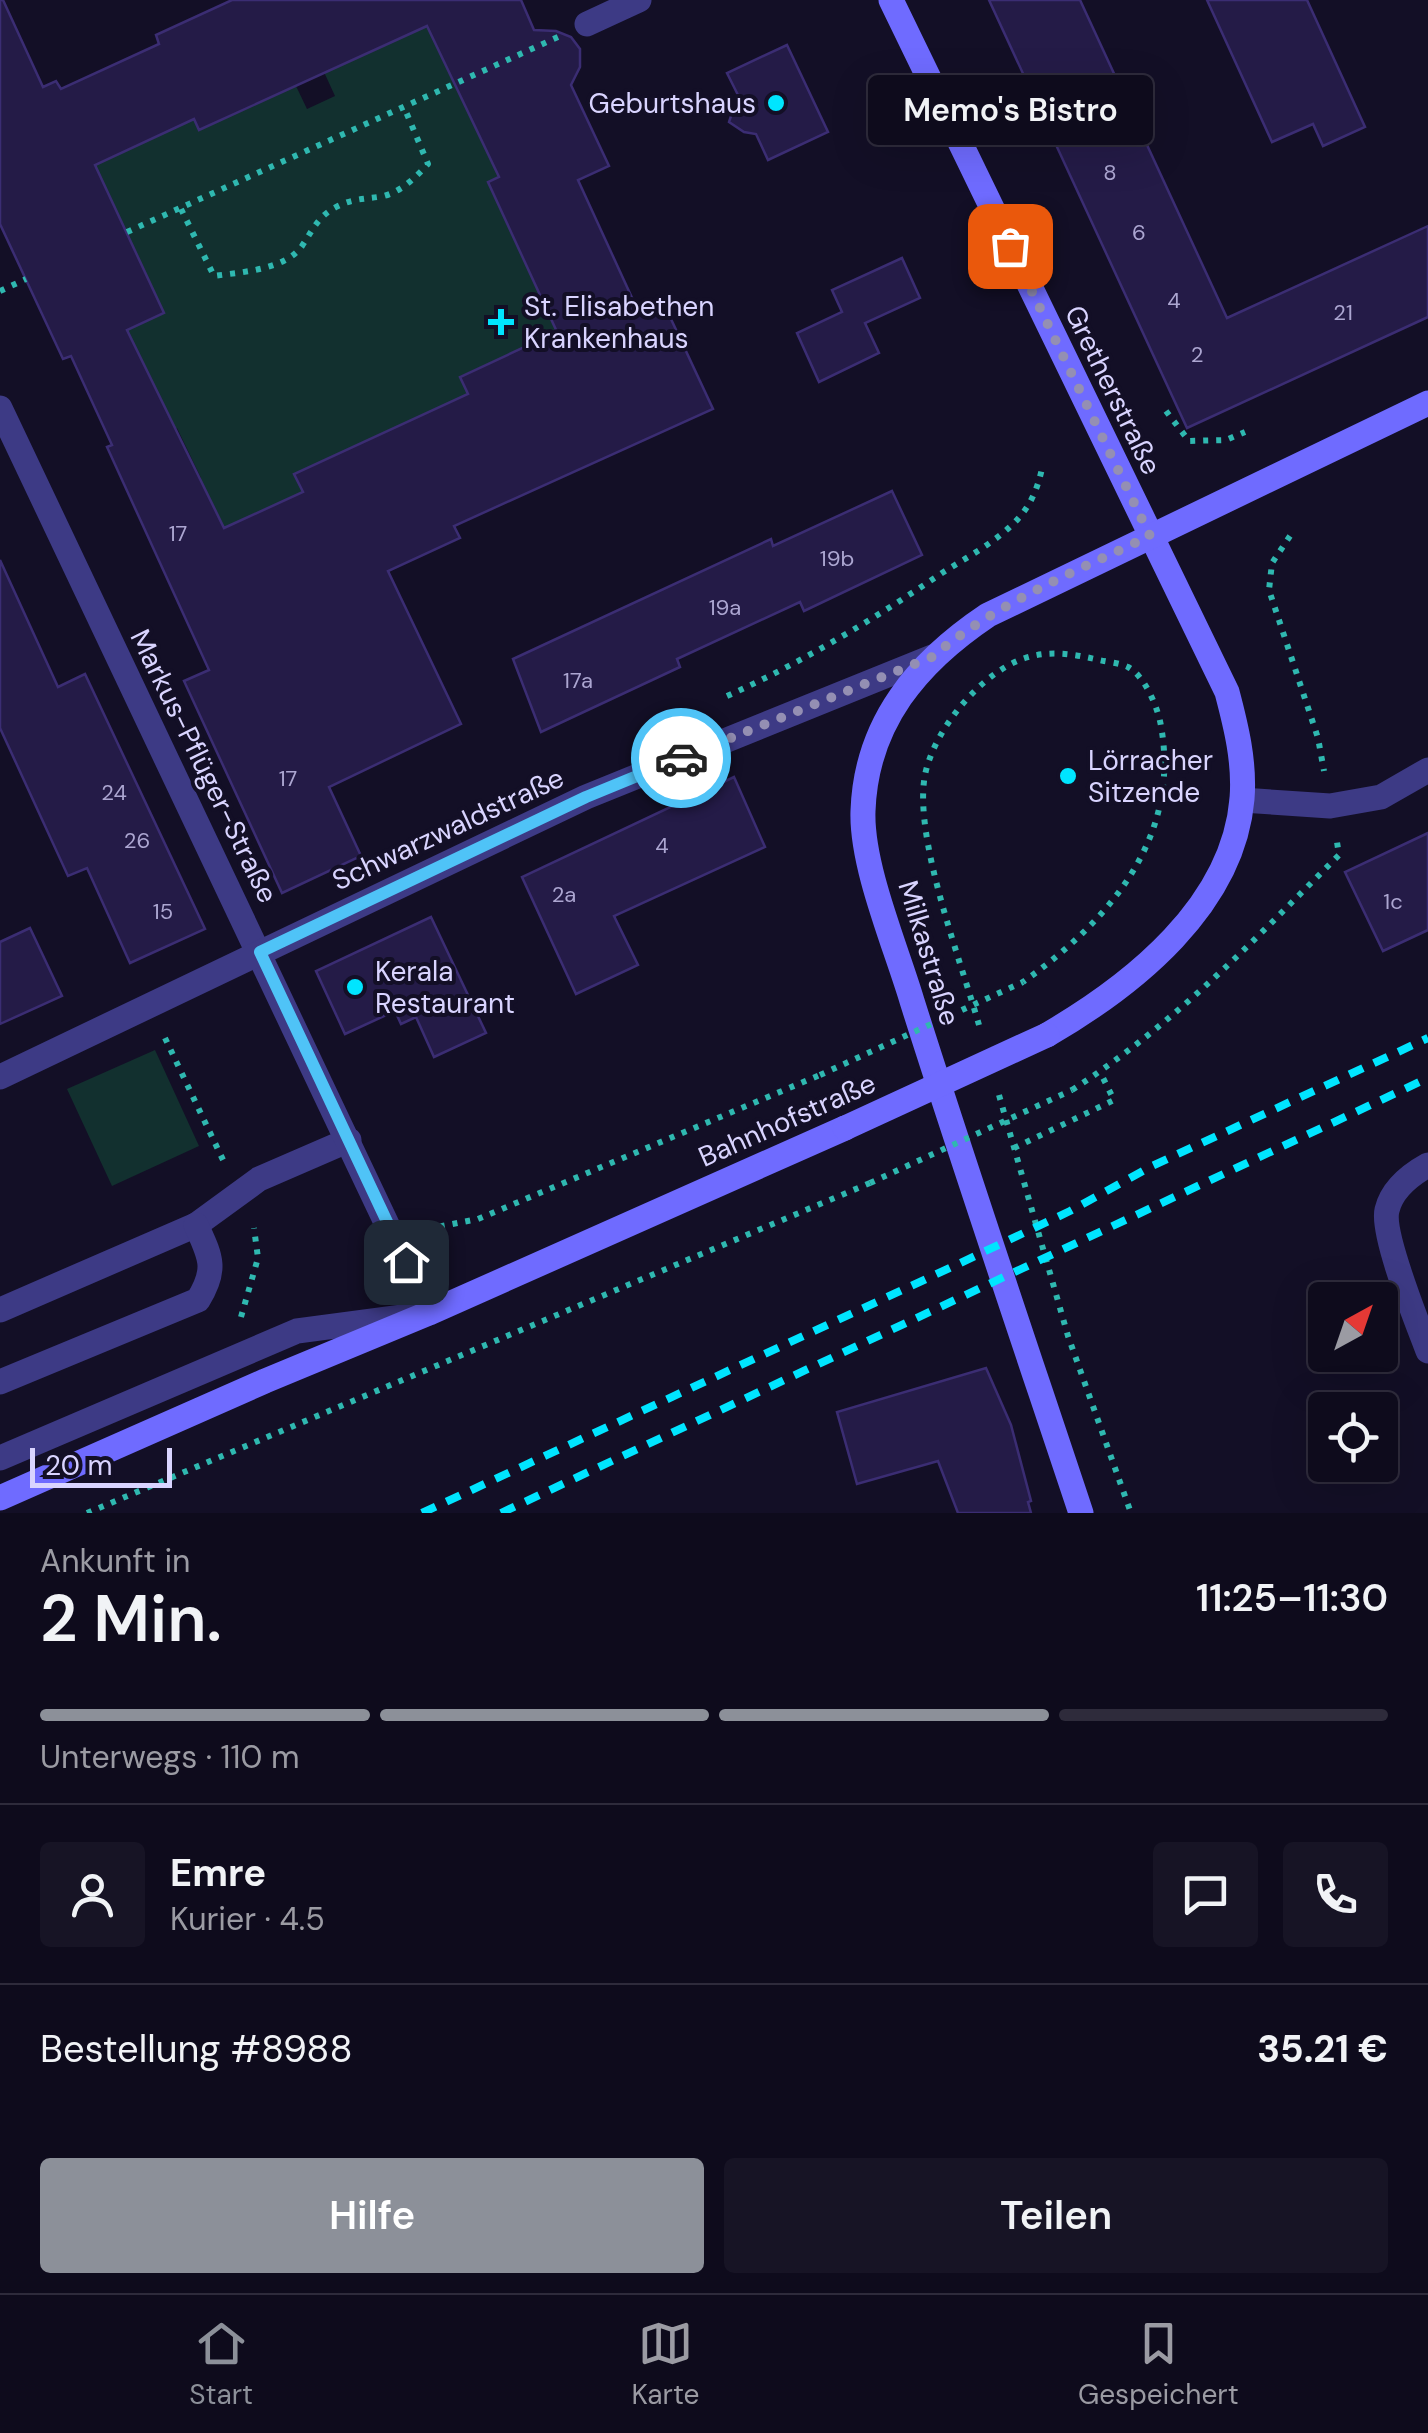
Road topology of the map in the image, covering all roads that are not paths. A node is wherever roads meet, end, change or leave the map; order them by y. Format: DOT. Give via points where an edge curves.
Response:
graph roads {
  1 [pos="639,0"];
  2 [pos="891,0"];
  3 [pos="587,24"];
  4 [pos="1428,403"];
  5 [pos="0,408"];
  6 [pos="1150,536"];
  7 [pos="932,657"];
  8 [pos="1428,770"];
  9 [pos="1242,800"];
  10 [pos="260,952"];
  11 [pos="0,1077"];
  12 [pos="349,1140"];
  13 [pos="1428,1165"];
  14 [pos="196,1224"];
  15 [pos="0,1310"];
  16 [pos="429,1314"];
  17 [pos="1428,1352"];
  18 [pos="0,1382"];
  19 [pos="0,1458"];
  20 [pos="0,1498"];
  21 [pos="1081,1513"];
  1 -- 3 [label="street"];
  2 -- 6 [label="main road, Gretherstraße"];
  4 -- 6 [label="main road"];
  5 -- 10 [label="street, Markus-Pflüger-Straße"];
  6 -- 7 [label="main road, Milkastraße" via="1017,598"];
  6 -- 9 [label="main road, Bahnhofstraße" via="1227,692"];
  7 -- 10 [label="street, Schwarzwaldstraße" via="586,797"];
  7 -- 21 [label="main road, Milkastraße" via="884,722 870,762 862,812 867,856"];
  8 -- 9 [label="street" via="1381,797 1330,806"];
  9 -- 16 [label="main road, Bahnhofstraße, bridge" via="1231,848 1185,924 1116,990 1048,1035"];
  10 -- 11 [label="street, Schwarzwaldstraße"];
  10 -- 12 [label="street, Markus-Pflüger-Straße"];
  12 -- 14 [label="street" via="259,1179"];
  12 -- 16 [label="street, Markus-Pflüger-Straße"];
  13 -- 17 [label="street" via="1395,1191 1386,1213"];
  14 -- 15 [label="street"];
  14 -- 18 [label="street" via="211,1259 209,1282 198,1300"];
  16 -- 19 [label="street" via="297,1331"];
  16 -- 20 [label="main road, Bahnhofstraße"];
}
